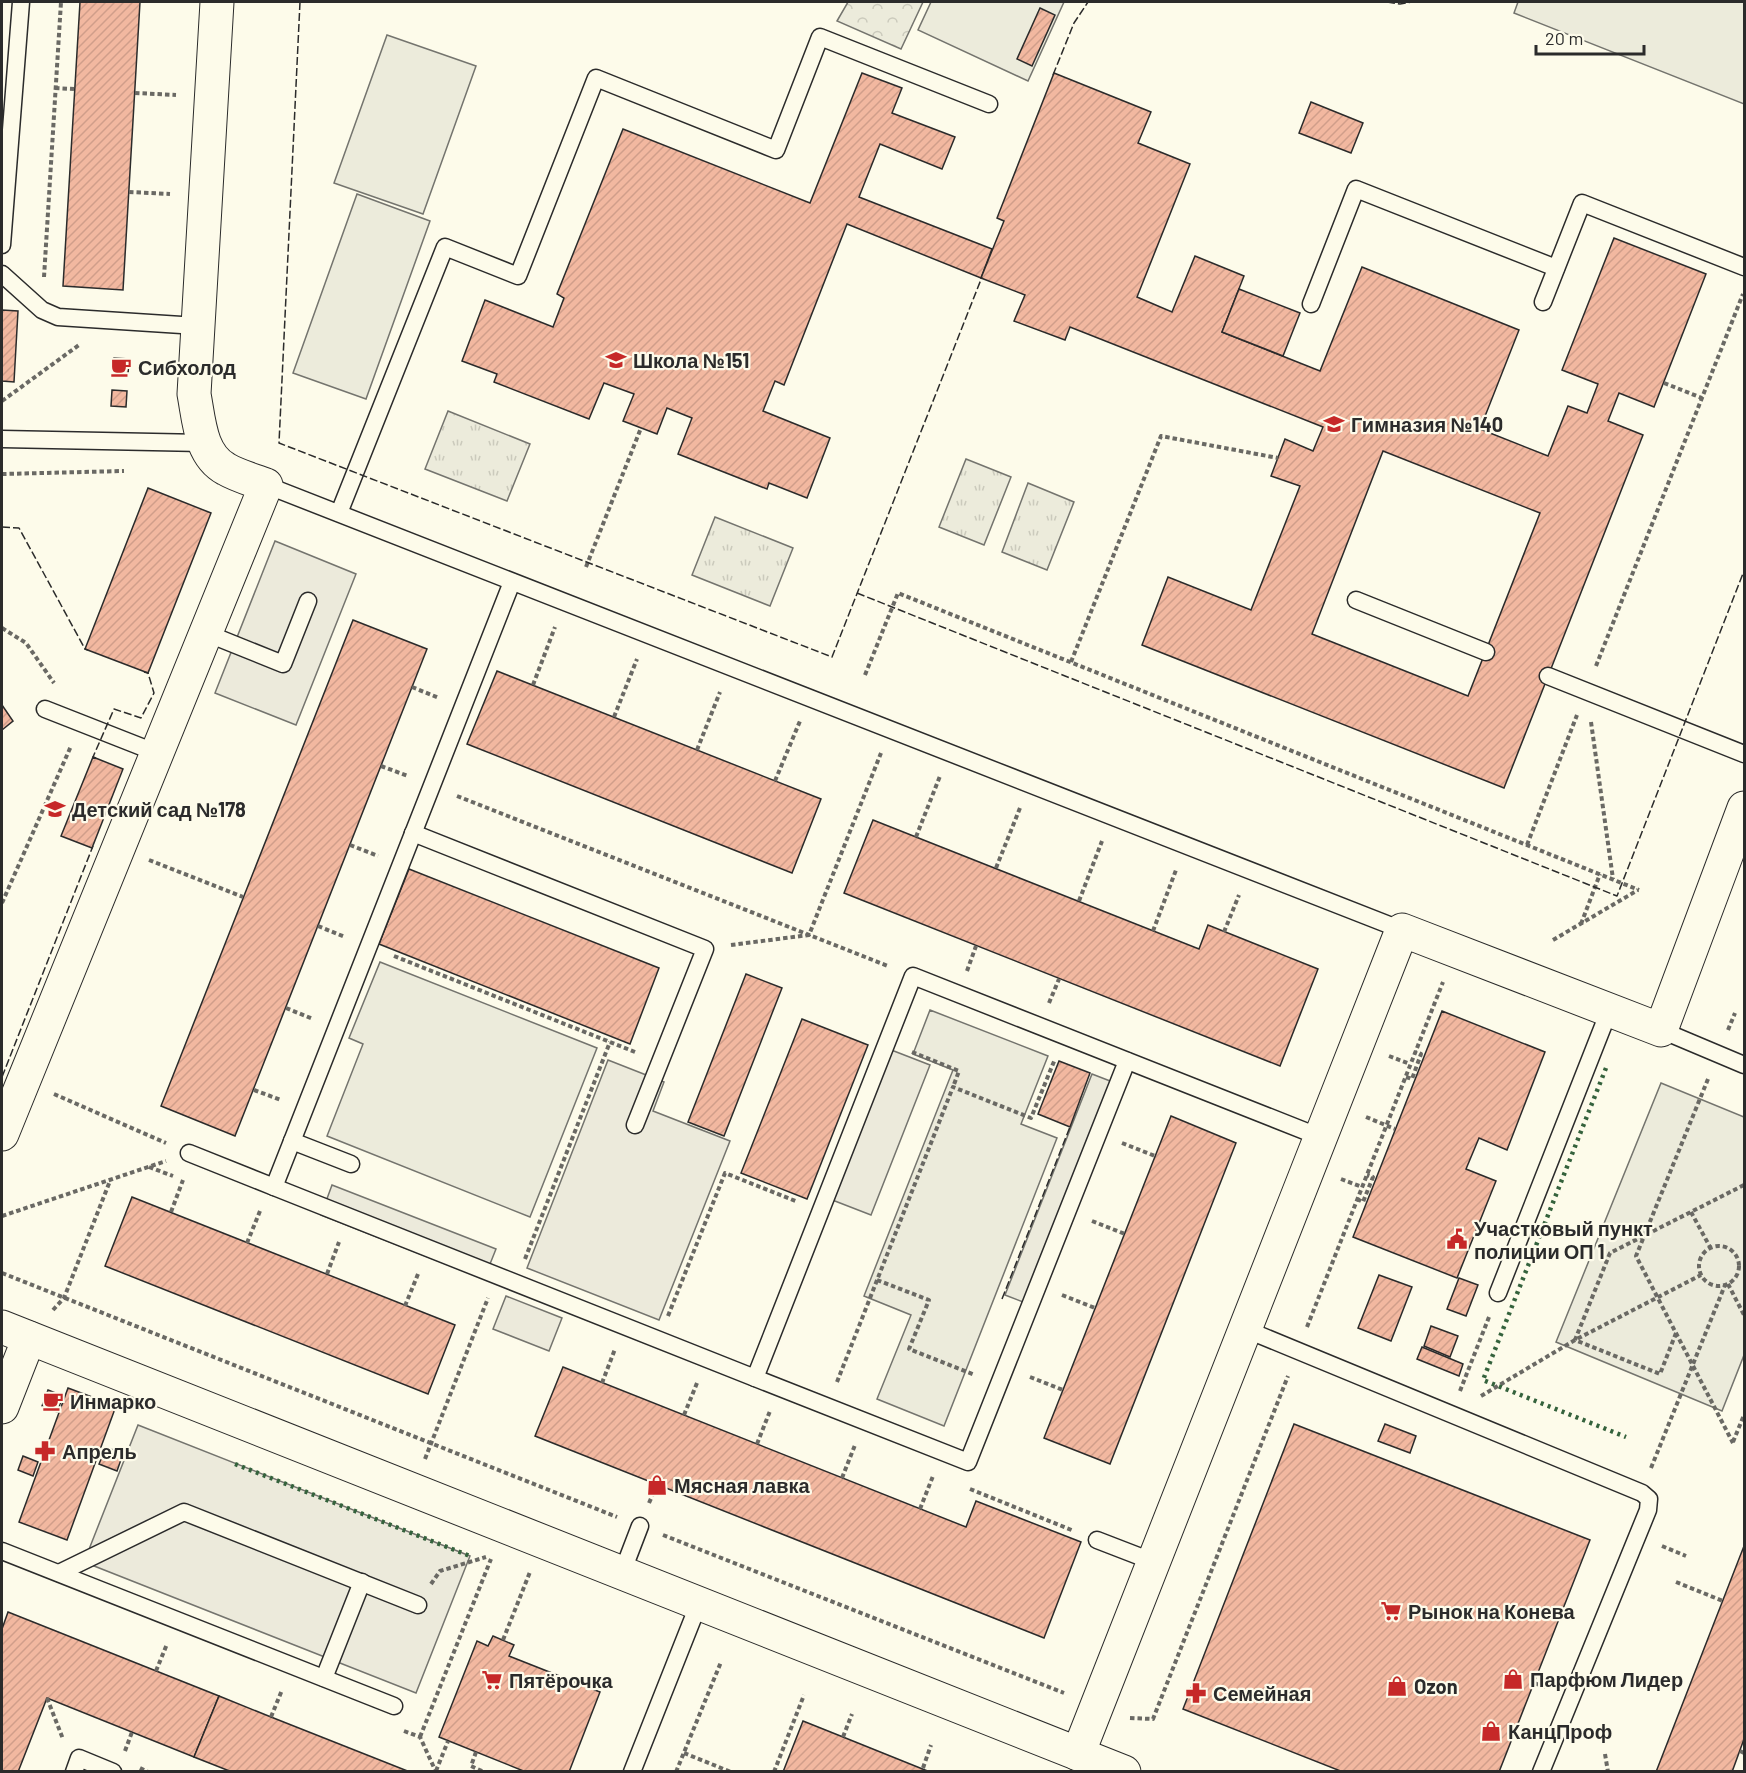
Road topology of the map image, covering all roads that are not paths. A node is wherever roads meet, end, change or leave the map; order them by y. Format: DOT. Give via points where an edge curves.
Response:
graph roads {
  1 [pos="21,2"];
  2 [pos="217,2"];
  3 [pos="989,104"];
  4 [pos="2,245"];
  5 [pos="1744,267"];
  6 [pos="1556,268"];
  7 [pos="2,274"];
  8 [pos="1543,302"];
  9 [pos="1311,304"];
  10 [pos="197,326"];
  11 [pos="2,439"];
  12 [pos="203,443"];
  13 [pos="266,485"];
  14 [pos="339,513"];
  15 [pos="512,582"];
  16 [pos="1356,600"];
  17 [pos="308,601"];
  18 [pos="206,633"];
  19 [pos="1486,652"];
  20 [pos="1548,676"];
  21 [pos="45,709"];
  22 [pos="157,753"];
  23 [pos="1744,754"];
  24 [pos="1744,808"];
  25 [pos="413,833"];
  26 [pos="1402,930"];
  27 [pos="1609,1011"];
  28 [pos="1661,1030"];
  29 [pos="1127,1061"];
  30 [pos="1744,1065"];
  31 [pos="635,1125"];
  32 [pos="2,1134"];
  33 [pos="1320,1137"];
  34 [pos="292,1141"];
  35 [pos="189,1154"];
  36 [pos="351,1164"];
  37 [pos="274,1187"];
  38 [pos="1498,1293"];
  39 [pos="1245,1329"];
  40 [pos="15,1332"];
  41 [pos="755,1378"];
  42 [pos="2,1407"];
  43 [pos="640,1526"];
  44 [pos="1097,1540"];
  45 [pos="2,1551"];
  46 [pos="1154,1562"];
  47 [pos="59,1573"];
  48 [pos="622,1573"];
  49 [pos="362,1582"];
  50 [pos="699,1603"];
  51 [pos="418,1605"];
  52 [pos="324,1678"];
  53 [pos="394,1706"];
  54 [pos="1099,1765"];
  55 [pos="74,1772"];
  56 [pos="113,1772"];
  57 [pos="632,1772"];
  58 [pos="1541,1772"];
  1 -- 4 [label="lane"];
  2 -- 10 [label="street"];
  3 -- 14 [label="lane" via="820,37 776,150 596,78 518,276 445,247"];
  5 -- 6 [label="lane" via="1582,203"];
  6 -- 8 [label="lane"];
  6 -- 9 [label="lane" via="1356,189"];
  7 -- 10 [label="lane" via="42,310 58,318"];
  10 -- 12 [label="street" via="194,394"];
  11 -- 12 [label="lane"];
  12 -- 13 [label="street" via="224,469"];
  13 -- 14 [label="lane"];
  13 -- 18 [label="street"];
  14 -- 15 [label="lane"];
  15 -- 25 [label="lane"];
  15 -- 26 [label="lane"];
  16 -- 19 [label="lane"];
  17 -- 18 [label="lane" via="283,664"];
  18 -- 22 [label="street"];
  20 -- 23 [label="lane"];
  21 -- 22 [label="lane"];
  22 -- 32 [label="street"];
  24 -- 28 [label="street"];
  25 -- 31 [label="lane" via="705,949"];
  25 -- 34 [label="lane"];
  26 -- 27 [label="street"];
  26 -- 33 [label="street"];
  27 -- 28 [label="street"];
  27 -- 38 [label="lane"];
  28 -- 30 [label="lane"];
  29 -- 33 [label="lane"];
  29 -- 41 [label="lane" via="968,1462"];
  29 -- 41 [label="lane" via="914,976"];
  33 -- 39 [label="street"];
  34 -- 36 [label="lane"];
  34 -- 37 [label="lane"];
  35 -- 37 [label="lane"];
  37 -- 41 [label="lane"];
  39 -- 46 [label="street"];
  39 -- 58 [label="lane" via="1649,1499 1648,1510"];
  40 -- 42 [label="street"];
  40 -- 48 [label="street"];
  43 -- 48 [label="lane"];
  44 -- 46 [label="lane"];
  45 -- 47 [label="lane"];
  46 -- 54 [label="street"];
  47 -- 49 [label="lane" via="184,1512"];
  47 -- 52 [label="lane"];
  48 -- 50 [label="street"];
  49 -- 51 [label="lane"];
  49 -- 52 [label="lane"];
  50 -- 54 [label="street"];
  50 -- 57 [label="lane"];
  52 -- 53 [label="lane"];
  55 -- 56 [label="lane" via="79,1758"];
}
